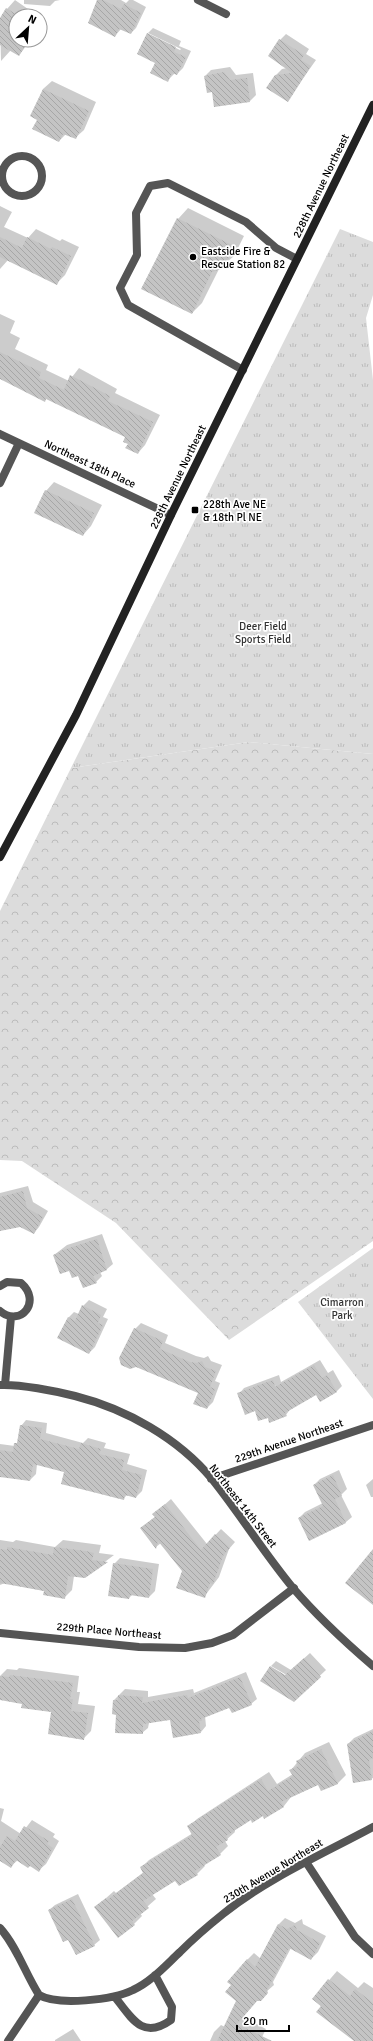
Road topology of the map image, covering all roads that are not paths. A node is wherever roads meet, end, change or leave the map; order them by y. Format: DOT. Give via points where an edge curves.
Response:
graph roads {
  1 [pos="198,0"];
  2 [pos="226,14"];
  3 [pos="373,105"];
  4 [pos="2,167"];
  5 [pos="297,259"];
  6 [pos="243,370"];
  7 [pos="0,434"];
  8 [pos="19,443"];
  9 [pos="0,483"];
  10 [pos="171,515"];
  11 [pos="0,857"];
  12 [pos="0,1286"];
  13 [pos="0,1312"];
  14 [pos="11,1317"];
  15 [pos="3,1385"];
  16 [pos="373,1425"];
  17 [pos="211,1479"];
  18 [pos="294,1588"];
  19 [pos="0,1633"];
  20 [pos="373,1666"];
  21 [pos="373,1827"];
  22 [pos="306,1862"];
  23 [pos="0,1928"];
  24 [pos="373,1954"];
  25 [pos="155,1976"];
  26 [pos="39,1995"];
  27 [pos="115,1997"];
  28 [pos="8,2041"];
  1 -- 2 [label="street"];
  3 -- 5 [label="main road, 228th Avenue Northeast"];
  4 -- 4 [label="street" via="3,181 11,193 24,197 37,191 41,185 42,171 39,165 28,157 14,158"];
  5 -- 6 [label="main road, 228th Avenue Northeast"];
  5 -- 6 [label="street" via="276,248 246,222 168,183 150,186 136,213 137,255 120,288 128,305"];
  6 -- 10 [label="main road, 228th Avenue Northeast"];
  7 -- 8 [label="street, Northeast 18th Place"];
  8 -- 9 [label="street"];
  8 -- 10 [label="street, Northeast 18th Place"];
  10 -- 11 [label="main road, 228th Avenue Northeast" via="76,715"];
  12 -- 14 [label="street" via="14,1281 21,1283 30,1294 24,1313"];
  13 -- 14 [label="street"];
  14 -- 15 [label="street"];
  15 -- 17 [label="street, Northeast 14th Street" via="61,1392 94,1401 127,1415 182,1450"];
  16 -- 17 [label="street, 229th Avenue Northeast"];
  17 -- 18 [label="street, Northeast 14th Street"];
  18 -- 19 [label="street, 229th Place Northeast" via="233,1635 212,1643 184,1648 138,1647"];
  18 -- 20 [label="street, Northeast 14th Street" via="320,1617"];
  21 -- 22 [label="street, 230th Avenue Northeast"];
  22 -- 24 [label="street" via="355,1937"];
  22 -- 25 [label="street, 230th Avenue Northeast" via="224,1913"];
  23 -- 26 [label="street" via="8,1937"];
  25 -- 27 [label="street, 230th Avenue Northeast" via="134,1990"];
  25 -- 27 [label="street" via="172,2007 171,2020 160,2028 146,2028 134,2022"];
  26 -- 27 [label="street, 230th Avenue Northeast" via="48,2000 61,2001"];
  26 -- 28 [label="street"];
}
